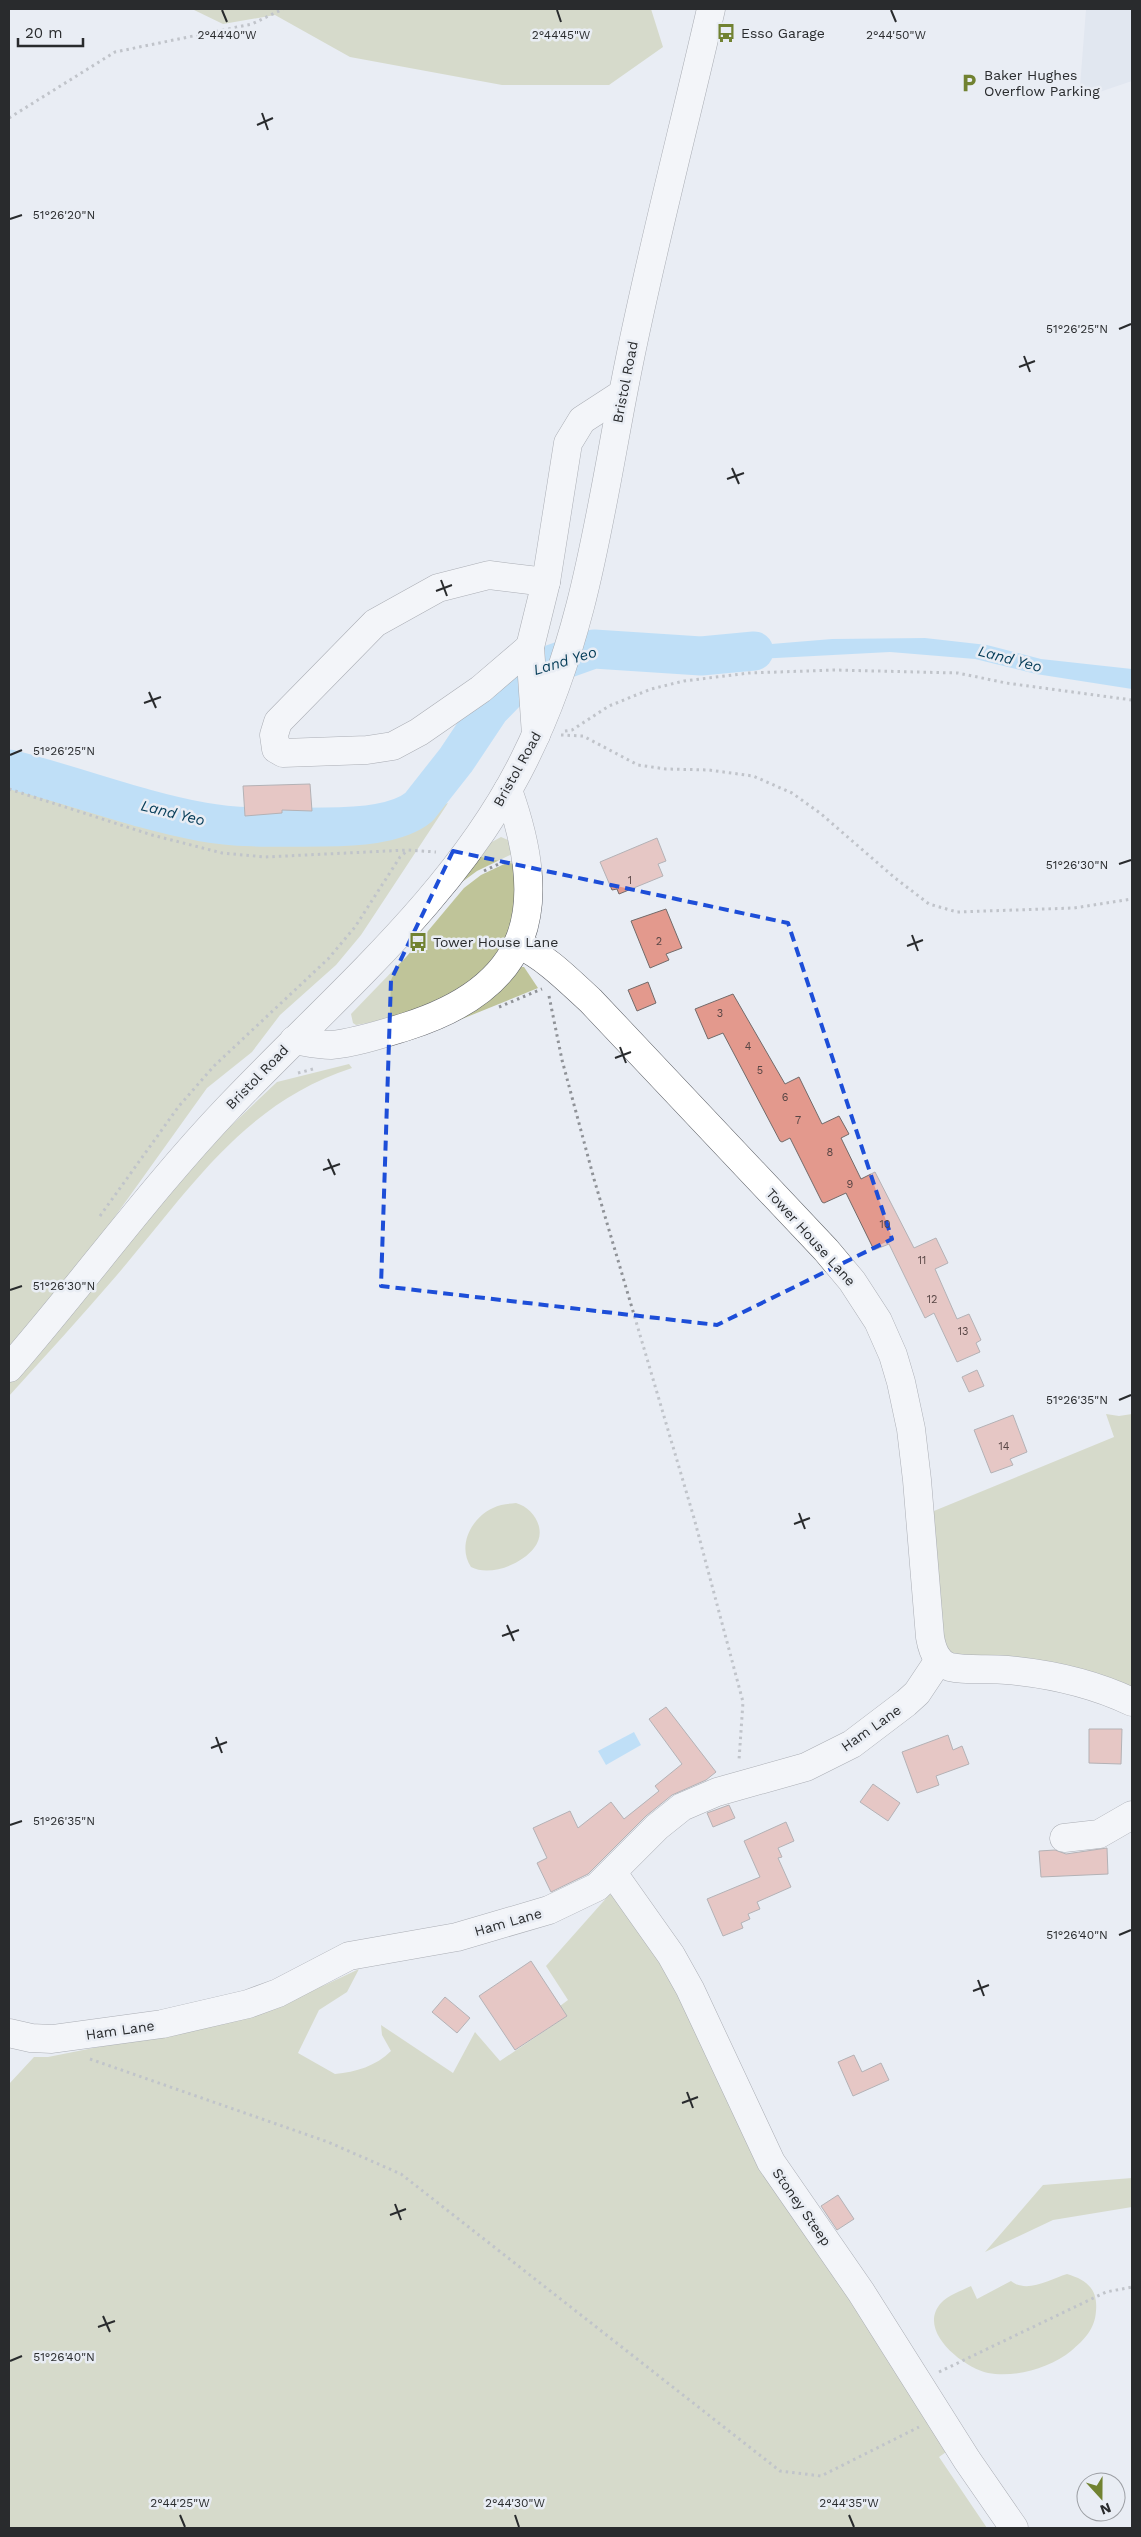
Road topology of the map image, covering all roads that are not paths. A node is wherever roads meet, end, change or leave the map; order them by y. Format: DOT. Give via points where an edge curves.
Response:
graph roads {
  1 [pos="711,9"];
  2 [pos="622,394"];
  3 [pos="546,582"];
  4 [pos="531,664"];
  5 [pos="540,726"];
  6 [pos="508,790"];
  7 [pos="518,944"];
  8 [pos="294,1040"];
  9 [pos="9,1368"];
  10 [pos="939,1660"];
  11 [pos="1132,1702"];
  12 [pos="1132,1815"];
  13 [pos="1064,1838"];
  14 [pos="613,1873"];
  15 [pos="9,2033"];
  16 [pos="1014,2528"];
  1 -- 2 [label="street, Bristol Road" via="659,218"];
  2 -- 3 [label="street" via="582,420 568,443"];
  2 -- 5 [label="street, Bristol Road" via="584,599"];
  3 -- 4 [label="street"];
  3 -- 4 [label="street" via="489,575 438,588 375,623 278,722 274,735 276,749 290,753 393,746 481,689"];
  4 -- 5 [label="street"];
  5 -- 6 [label="street, Bristol Road"];
  6 -- 7 [label="street" via="521,826 526,858 526,915"];
  6 -- 8 [label="street, Bristol Road" via="436,892"];
  7 -- 8 [label="street" via="511,958 489,984 442,1014 342,1043"];
  7 -- 10 [label="street, Tower House Lane" via="552,964 591,1001 826,1250 873,1312 893,1355 911,1429 930,1637 932,1649"];
  8 -- 9 [label="street, Bristol Road" via="224,1111"];
  10 -- 11 [label="street" via="950,1667 1006,1669 1062,1677 1103,1688"];
  10 -- 14 [label="street, Ham Lane" via="906,1703 852,1744 806,1767 717,1792 682,1807 657,1827"];
  12 -- 13 [label="street" via="1099,1834"];
  14 -- 15 [label="street, Ham Lane" via="584,1895 541,1914 438,1941 349,1956 278,1993 248,2004 162,2024 65,2038 30,2038"];
  14 -- 16 [label="street, Stoney Steep" via="671,1955 690,1989 771,2162 861,2292"];
}
